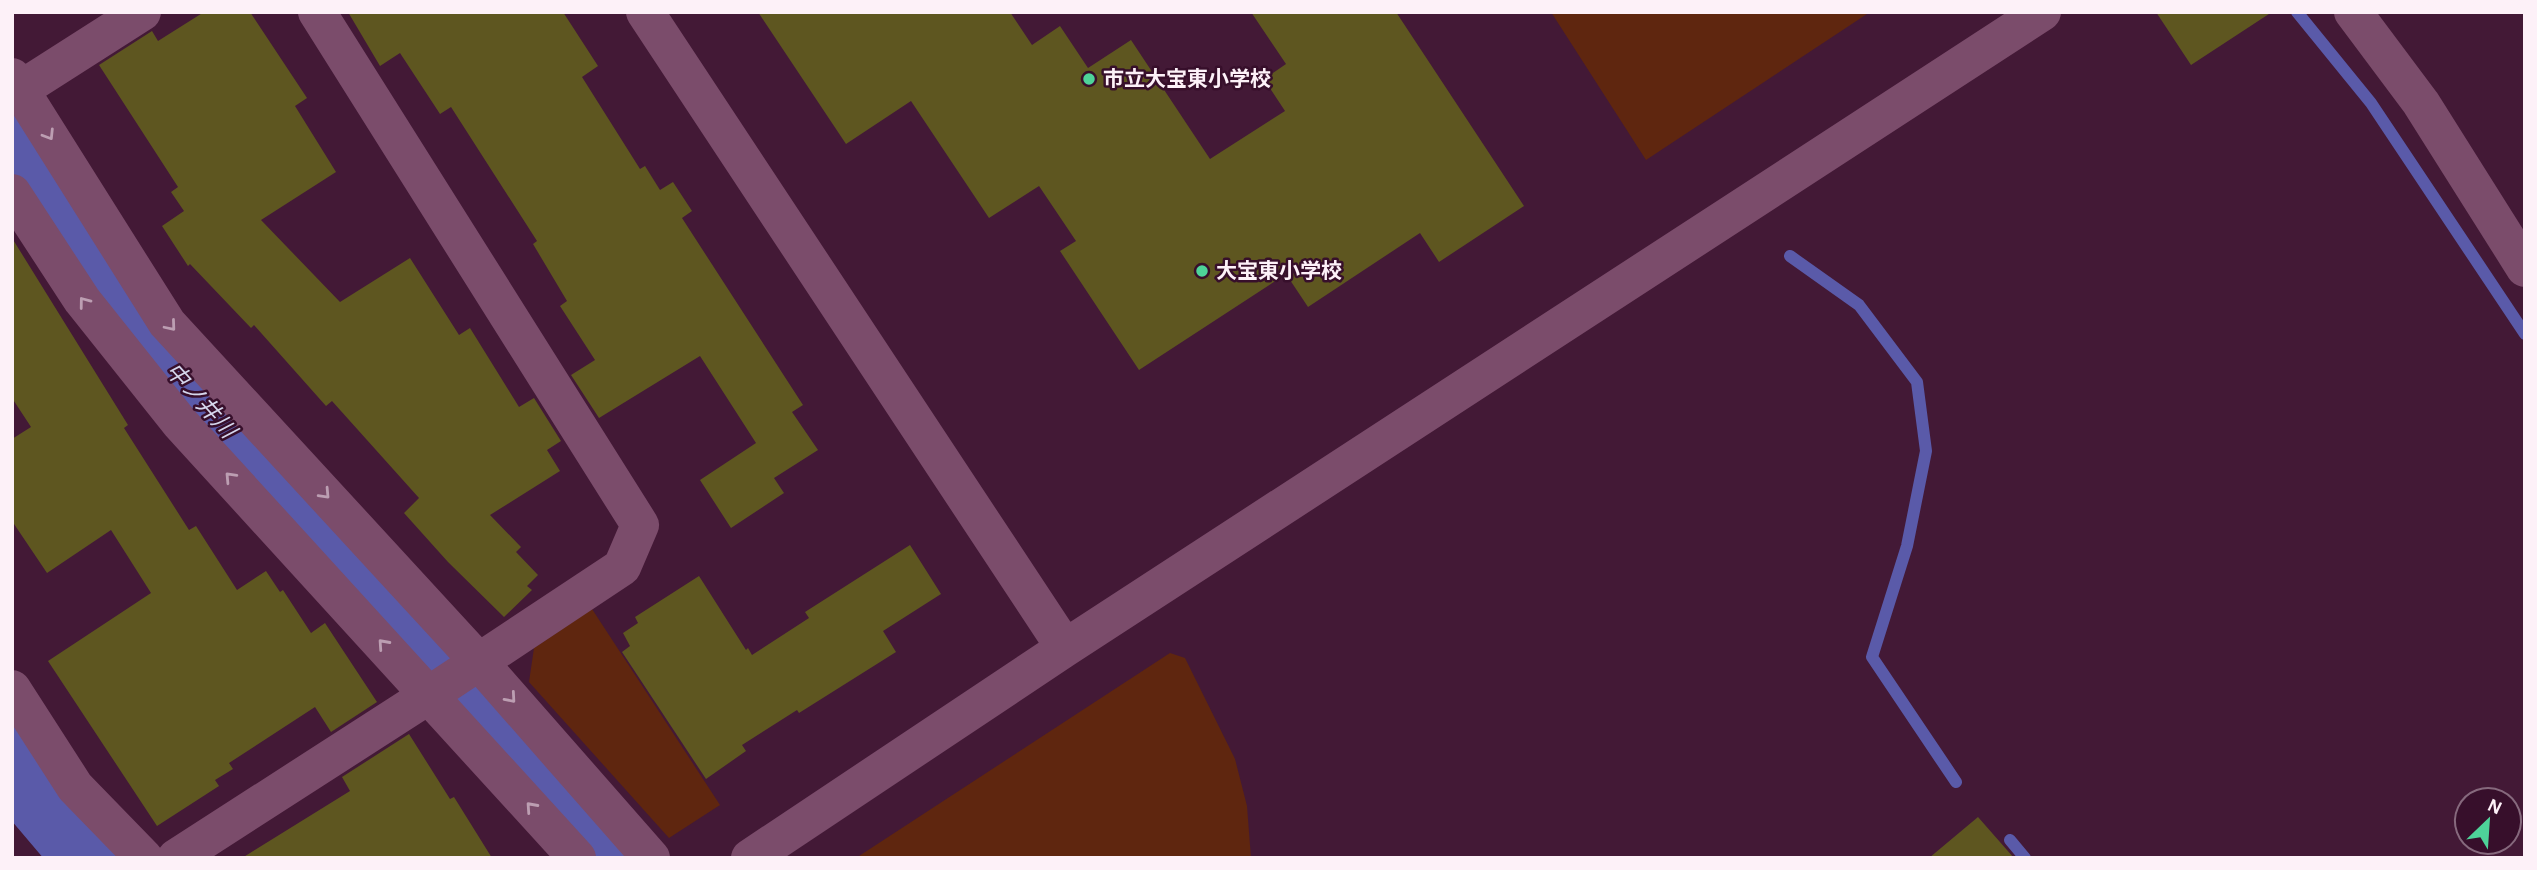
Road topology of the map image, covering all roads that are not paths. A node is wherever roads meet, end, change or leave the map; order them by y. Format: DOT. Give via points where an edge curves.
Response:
graph roads {
  1 [pos="142,12"];
  2 [pos="317,12"];
  3 [pos="645,12"];
  4 [pos="2042,12"];
  5 [pos="2353,12"];
  6 [pos="15,87"];
  7 [pos="12,193"];
  8 [pos="2525,268"];
  9 [pos="1065,648"];
  10 [pos="480,662"];
  11 [pos="12,689"];
  12 [pos="429,695"];
  13 [pos="144,858"];
  14 [pos="176,858"];
  15 [pos="577,858"];
  16 [pos="652,858"];
  17 [pos="750,858"];
  1 -- 6 [label="street"];
  2 -- 10 [label="street" via="640,525 622,567"];
  3 -- 9 [label="street"];
  4 -- 9 [label="street"];
  5 -- 8 [label="street" via="2421,103"];
  6 -- 10 [label="street, one-way" via="167,323"];
  12 -- 7 [label="street, one-way" via="180,423 82,300"];
  9 -- 17 [label="street"];
  10 -- 12 [label="street"];
  10 -- 16 [label="street, one-way"];
  11 -- 13 [label="street" via="75,787"];
  12 -- 14 [label="street"];
  15 -- 12 [label="street, one-way"];
}
